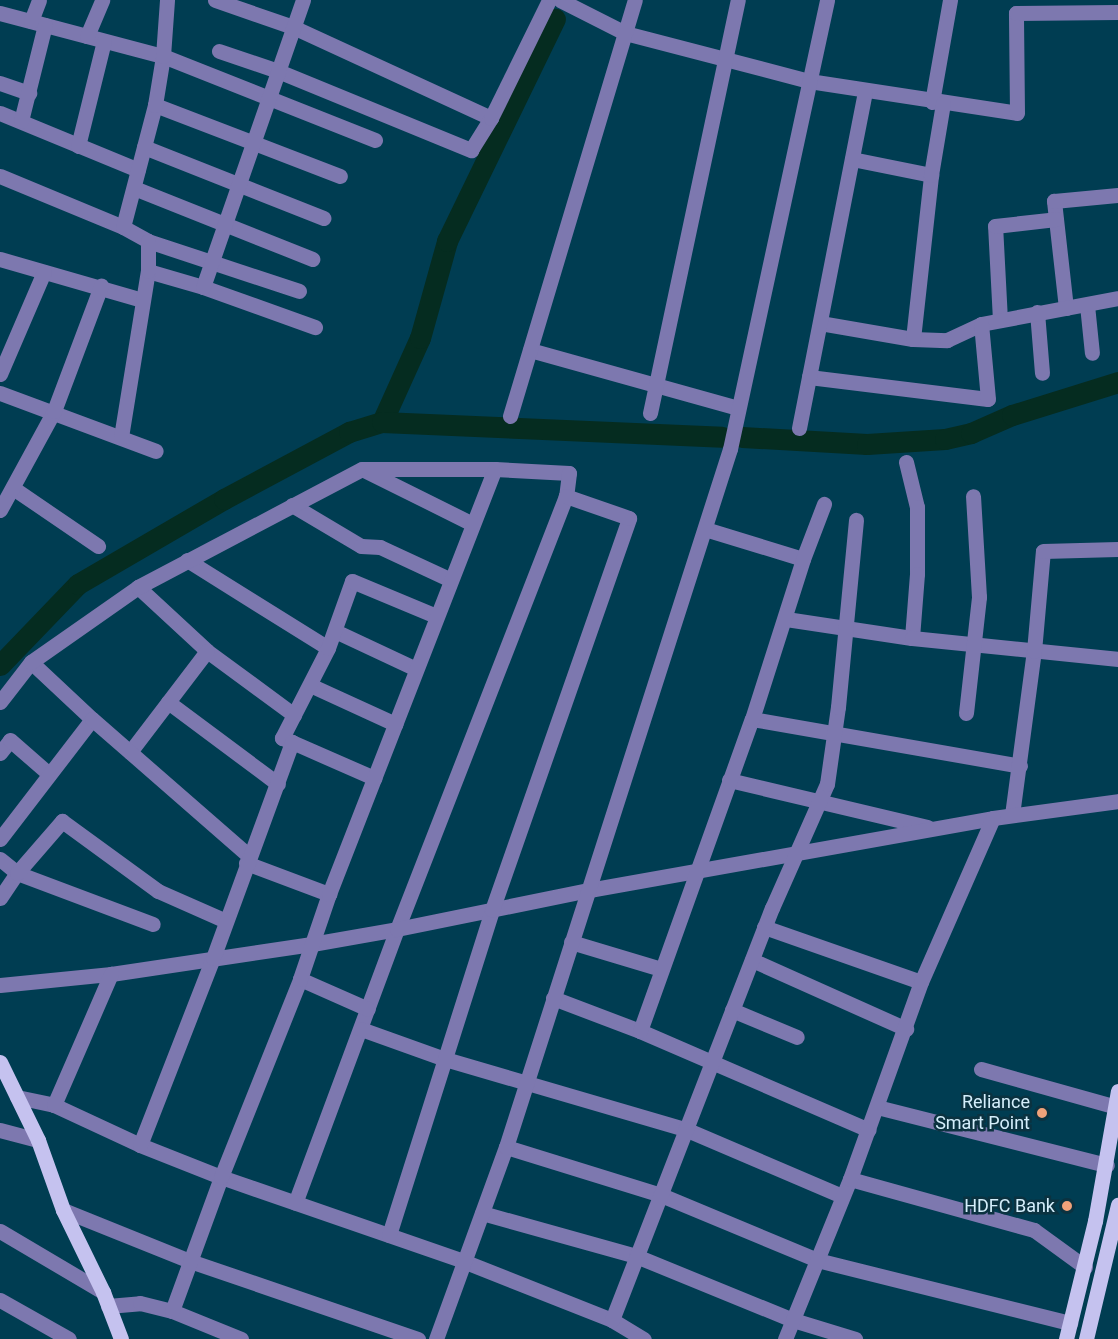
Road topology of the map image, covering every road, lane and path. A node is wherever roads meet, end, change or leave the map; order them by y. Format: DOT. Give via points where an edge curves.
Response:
graph roads {
  1 [pos="39,0"];
  2 [pos="102,0"];
  3 [pos="167,0"];
  4 [pos="215,0"];
  5 [pos="303,0"];
  6 [pos="549,0"];
  7 [pos="560,0"];
  8 [pos="635,0"];
  9 [pos="738,0"];
  10 [pos="826,0"];
  11 [pos="950,0"];
  12 [pos="1118,12"];
  13 [pos="0,13"];
  14 [pos="38,23"];
  15 [pos="293,27"];
  16 [pos="625,33"];
  17 [pos="87,36"];
  18 [pos="105,41"];
  19 [pos="219,51"];
  20 [pos="163,56"];
  21 [pos="725,60"];
  22 [pos="278,71"];
  23 [pos="809,81"];
  24 [pos="0,83"];
  25 [pos="865,91"];
  26 [pos="29,93"];
  27 [pos="268,98"];
  28 [pos="938,102"];
  29 [pos="155,105"];
  30 [pos="0,113"];
  31 [pos="491,118"];
  32 [pos="21,121"];
  33 [pos="253,140"];
  34 [pos="375,140"];
  35 [pos="78,146"];
  36 [pos="144,147"];
  37 [pos="852,159"];
  38 [pos="138,170"];
  39 [pos="931,175"];
  40 [pos="0,176"];
  41 [pos="340,176"];
  42 [pos="238,183"];
  43 [pos="134,188"];
  44 [pos="1118,195"];
  45 [pos="323,218"];
  46 [pos="1056,219"];
  47 [pos="224,223"];
  48 [pos="123,226"];
  49 [pos="148,241"];
  50 [pos="0,259"];
  51 [pos="312,259"];
  52 [pos="212,261"];
  53 [pos="148,271"];
  54 [pos="44,272"];
  55 [pos="101,286"];
  56 [pos="203,286"];
  57 [pos="298,291"];
  58 [pos="1118,298"];
  59 [pos="142,300"];
  60 [pos="1088,305"];
  61 [pos="1066,308"];
  62 [pos="1037,312"];
  63 [pos="1000,320"];
  64 [pos="820,323"];
  65 [pos="981,324"];
  66 [pos="315,327"];
  67 [pos="913,339"];
  68 [pos="530,350"];
  69 [pos="1092,353"];
  70 [pos="1042,372"];
  71 [pos="0,374"];
  72 [pos="809,377"];
  73 [pos="656,385"];
  74 [pos="0,393"];
  75 [pos="738,408"];
  76 [pos="54,411"];
  77 [pos="650,413"];
  78 [pos="510,416"];
  79 [pos="799,428"];
  80 [pos="121,437"];
  81 [pos="156,451"];
  82 [pos="906,462"];
  83 [pos="362,469"];
  84 [pos="495,469"];
  85 [pos="13,488"];
  86 [pos="566,496"];
  87 [pos="973,496"];
  88 [pos="824,504"];
  89 [pos="292,505"];
  90 [pos="0,510"];
  91 [pos="856,520"];
  92 [pos="473,524"];
  93 [pos="705,529"];
  94 [pos="98,546"];
  95 [pos="1118,549"];
  96 [pos="803,559"];
  97 [pos="187,560"];
  98 [pos="451,580"];
  99 [pos="138,587"];
  100 [pos="436,616"];
  101 [pos="786,619"];
  102 [pos="846,629"];
  103 [pos="335,631"];
  104 [pos="912,638"];
  105 [pos="974,644"];
  106 [pos="328,648"];
  107 [pos="207,651"];
  108 [pos="1034,651"];
  109 [pos="1118,659"];
  110 [pos="31,662"];
  111 [pos="416,669"];
  112 [pos="310,685"];
  113 [pos="0,702"];
  114 [pos="168,702"];
  115 [pos="966,713"];
  116 [pos="294,715"];
  117 [pos="92,718"];
  118 [pos="752,719"];
  119 [pos="395,724"];
  120 [pos="834,734"];
  121 [pos="292,742"];
  122 [pos="130,752"];
  123 [pos="0,753"];
  124 [pos="1020,766"];
  125 [pos="50,774"];
  126 [pos="374,778"];
  127 [pos="729,780"];
  128 [pos="278,784"];
  129 [pos="1118,801"];
  130 [pos="1012,815"];
  131 [pos="993,818"];
  132 [pos="934,829"];
  133 [pos="0,838"];
  134 [pos="794,856"];
  135 [pos="0,859"];
  136 [pos="247,860"];
  137 [pos="695,872"];
  138 [pos="16,873"];
  139 [pos="589,890"];
  140 [pos="329,894"];
  141 [pos="0,898"];
  142 [pos="492,910"];
  143 [pos="226,921"];
  144 [pos="153,924"];
  145 [pos="764,927"];
  146 [pos="397,930"];
  147 [pos="571,942"];
  148 [pos="312,944"];
  149 [pos="213,958"];
  150 [pos="752,960"];
  151 [pos="661,969"];
  152 [pos="111,974"];
  153 [pos="300,979"];
  154 [pos="921,982"];
  155 [pos="0,985"];
  156 [pos="553,998"];
  157 [pos="368,1009"];
  158 [pos="732,1010"];
  159 [pos="361,1029"];
  160 [pos="906,1029"];
  161 [pos="640,1031"];
  162 [pos="797,1037"];
  163 [pos="445,1059"];
  164 [pos="0,1062"];
  165 [pos="711,1063"];
  166 [pos="981,1069"];
  167 [pos="526,1083"];
  168 [pos="1118,1090"];
  169 [pos="16,1098"];
  170 [pos="54,1105"];
  171 [pos="877,1107"];
  172 [pos="1116,1107"];
  173 [pos="685,1129"];
  174 [pos="0,1130"];
  175 [pos="869,1130"];
  176 [pos="38,1140"];
  177 [pos="140,1145"];
  178 [pos="506,1147"];
  179 [pos="1107,1165"];
  180 [pos="221,1177"];
  181 [pos="850,1179"];
  182 [pos="661,1195"];
  183 [pos="842,1196"];
  184 [pos="295,1203"];
  185 [pos="1118,1206"];
  186 [pos="63,1210"];
  187 [pos="482,1213"];
  188 [pos="0,1231"];
  189 [pos="389,1235"];
  190 [pos="636,1256"];
  191 [pos="817,1260"];
  192 [pos="190,1261"];
  193 [pos="463,1261"];
  194 [pos="1085,1267"];
  195 [pos="105,1299"];
  196 [pos="0,1300"];
  197 [pos="172,1311"];
  198 [pos="612,1320"];
  199 [pos="793,1320"];
  200 [pos="1070,1323"];
  201 [pos="638,1338"];
  202 [pos="846,1338"];
  203 [pos="69,1339"];
  204 [pos="121,1339"];
  205 [pos="241,1339"];
  206 [pos="418,1339"];
  207 [pos="436,1339"];
  208 [pos="785,1339"];
  209 [pos="1066,1339"];
  210 [pos="1086,1339"];
  1 -- 14 [label="street"];
  2 -- 17 [label="street"];
  3 -- 20 [label="street"];
  4 -- 15 [label="street"];
  5 -- 15 [label="street"];
  6 -- 31 [label="street"];
  7 -- 16 [label="street"];
  8 -- 16 [label="street"];
  9 -- 21 [label="street"];
  10 -- 23 [label="street"];
  11 -- 28 [label="street"];
  12 -- 28 [label="street" via="1016,14 1017,113"];
  13 -- 14 [label="street"];
  14 -- 17 [label="street"];
  14 -- 26 [label="street"];
  15 -- 22 [label="street"];
  15 -- 31 [label="street"];
  16 -- 21 [label="street"];
  16 -- 68 [label="street"];
  17 -- 18 [label="street"];
  18 -- 20 [label="street"];
  18 -- 35 [label="street"];
  19 -- 22 [label="street"];
  20 -- 27 [label="street"];
  20 -- 29 [label="street"];
  21 -- 23 [label="street"];
  21 -- 73 [label="street"];
  22 -- 27 [label="street"];
  22 -- 31 [label="street" via="471,150"];
  23 -- 25 [label="street"];
  23 -- 75 [label="street"];
  24 -- 26 [label="street"];
  25 -- 28 [label="street"];
  25 -- 37 [label="street"];
  26 -- 32 [label="street"];
  27 -- 33 [label="street"];
  27 -- 34 [label="street"];
  28 -- 39 [label="street"];
  29 -- 33 [label="street"];
  29 -- 36 [label="street"];
  30 -- 32 [label="street"];
  32 -- 35 [label="street"];
  33 -- 41 [label="street"];
  33 -- 42 [label="street"];
  35 -- 38 [label="street"];
  36 -- 38 [label="street"];
  36 -- 42 [label="street"];
  37 -- 39 [label="street"];
  37 -- 64 [label="street"];
  38 -- 43 [label="street"];
  39 -- 67 [label="street"];
  40 -- 48 [label="street"];
  42 -- 45 [label="street"];
  42 -- 47 [label="street"];
  43 -- 47 [label="street"];
  43 -- 48 [label="street"];
  44 -- 46 [label="street" via="1054,201"];
  46 -- 61 [label="street"];
  46 -- 63 [label="street" via="995,226"];
  47 -- 51 [label="street"];
  47 -- 52 [label="street"];
  48 -- 49 [label="street"];
  49 -- 52 [label="street"];
  49 -- 53 [label="street"];
  50 -- 54 [label="street"];
  52 -- 56 [label="street"];
  52 -- 57 [label="street"];
  53 -- 56 [label="street"];
  53 -- 59 [label="street"];
  54 -- 55 [label="street"];
  54 -- 71 [label="street"];
  55 -- 59 [label="street"];
  55 -- 76 [label="street"];
  56 -- 66 [label="street"];
  58 -- 60 [label="street"];
  59 -- 80 [label="street"];
  60 -- 61 [label="street"];
  60 -- 69 [label="street"];
  61 -- 62 [label="street"];
  62 -- 63 [label="street"];
  62 -- 70 [label="street"];
  63 -- 65 [label="street"];
  64 -- 67 [label="street"];
  64 -- 72 [label="street"];
  65 -- 67 [label="street" via="947,340"];
  65 -- 72 [label="street" via="988,399"];
  68 -- 73 [label="street"];
  68 -- 78 [label="street"];
  72 -- 79 [label="street"];
  73 -- 75 [label="street"];
  73 -- 77 [label="street"];
  74 -- 76 [label="street"];
  75 -- 93 [label="street" via="730,449"];
  76 -- 80 [label="street"];
  76 -- 85 [label="street"];
  80 -- 81 [label="street"];
  82 -- 104 [label="street" via="917,507"];
  83 -- 84 [label="street"];
  83 -- 89 [label="street"];
  83 -- 92 [label="street"];
  84 -- 86 [label="street" via="568,473"];
  84 -- 92 [label="street"];
  85 -- 90 [label="street"];
  85 -- 94 [label="street"];
  86 -- 142 [label="street" via="629,518"];
  86 -- 146 [label="street"];
  87 -- 105 [label="street" via="979,597"];
  88 -- 96 [label="street"];
  89 -- 97 [label="street"];
  89 -- 98 [label="street" via="361,546 380,547"];
  91 -- 102 [label="street"];
  92 -- 98 [label="street"];
  93 -- 96 [label="street"];
  93 -- 139 [label="street"];
  95 -- 108 [label="street" via="1043,551"];
  96 -- 101 [label="street"];
  97 -- 99 [label="street"];
  97 -- 106 [label="street"];
  98 -- 100 [label="street"];
  99 -- 107 [label="street"];
  99 -- 110 [label="street"];
  100 -- 103 [label="street" via="352,581"];
  100 -- 111 [label="street"];
  101 -- 102 [label="street"];
  101 -- 118 [label="street"];
  102 -- 104 [label="street"];
  102 -- 120 [label="street"];
  103 -- 106 [label="street"];
  103 -- 111 [label="street"];
  104 -- 105 [label="street"];
  105 -- 108 [label="street"];
  105 -- 115 [label="street"];
  106 -- 112 [label="street"];
  107 -- 114 [label="street"];
  107 -- 116 [label="street"];
  108 -- 109 [label="street"];
  108 -- 124 [label="street"];
  110 -- 113 [label="street"];
  110 -- 117 [label="street"];
  111 -- 119 [label="street"];
  112 -- 116 [label="street"];
  112 -- 119 [label="street"];
  114 -- 122 [label="street"];
  114 -- 128 [label="street"];
  116 -- 121 [label="street" via="282,738"];
  117 -- 122 [label="street"];
  117 -- 125 [label="street"];
  118 -- 120 [label="street"];
  118 -- 127 [label="street"];
  119 -- 126 [label="street"];
  120 -- 124 [label="street"];
  120 -- 134 [label="street" via="823,792"];
  121 -- 126 [label="street"];
  121 -- 128 [label="street"];
  122 -- 136 [label="street"];
  123 -- 125 [label="street" via="10,740"];
  124 -- 130 [label="street"];
  125 -- 133 [label="street"];
  126 -- 140 [label="street"];
  127 -- 132 [label="street"];
  127 -- 137 [label="street"];
  128 -- 136 [label="street"];
  129 -- 130 [label="street"];
  130 -- 131 [label="street"];
  131 -- 132 [label="street"];
  131 -- 154 [label="street"];
  132 -- 134 [label="street"];
  134 -- 137 [label="street"];
  134 -- 145 [label="street"];
  135 -- 138 [label="street"];
  136 -- 140 [label="street"];
  136 -- 143 [label="street"];
  137 -- 139 [label="street"];
  137 -- 151 [label="street"];
  138 -- 141 [label="street"];
  138 -- 143 [label="street" via="62,821 158,891"];
  138 -- 144 [label="street"];
  139 -- 142 [label="street"];
  139 -- 147 [label="street"];
  140 -- 148 [label="street"];
  142 -- 146 [label="street"];
  142 -- 163 [label="street"];
  143 -- 149 [label="street"];
  145 -- 150 [label="street"];
  145 -- 154 [label="street"];
  146 -- 148 [label="street"];
  146 -- 157 [label="street"];
  147 -- 151 [label="street"];
  147 -- 156 [label="street"];
  148 -- 149 [label="street"];
  148 -- 153 [label="street"];
  149 -- 152 [label="street"];
  149 -- 177 [label="street"];
  150 -- 158 [label="street"];
  150 -- 160 [label="street"];
  151 -- 161 [label="street"];
  152 -- 155 [label="street"];
  152 -- 170 [label="street"];
  153 -- 157 [label="street"];
  153 -- 180 [label="street"];
  154 -- 160 [label="street"];
  156 -- 161 [label="street"];
  156 -- 167 [label="street"];
  157 -- 159 [label="street"];
  158 -- 162 [label="street"];
  158 -- 165 [label="street"];
  159 -- 163 [label="street"];
  159 -- 184 [label="street"];
  160 -- 171 [label="street"];
  161 -- 165 [label="street"];
  163 -- 167 [label="street"];
  163 -- 189 [label="street"];
  164 -- 169 [label="main road"];
  165 -- 173 [label="street"];
  165 -- 175 [label="street"];
  166 -- 172 [label="street"];
  167 -- 173 [label="street"];
  167 -- 178 [label="street"];
  168 -- 172 [label="main road"];
  169 -- 170 [label="street"];
  169 -- 176 [label="main road"];
  170 -- 177 [label="street"];
  171 -- 175 [label="street"];
  171 -- 179 [label="street"];
  172 -- 179 [label="main road"];
  173 -- 182 [label="street"];
  173 -- 183 [label="street"];
  174 -- 176 [label="street"];
  175 -- 181 [label="street"];
  176 -- 186 [label="main road"];
  177 -- 180 [label="street"];
  178 -- 182 [label="street"];
  178 -- 187 [label="street"];
  179 -- 194 [label="main road"];
  180 -- 184 [label="street"];
  180 -- 192 [label="street"];
  181 -- 183 [label="street"];
  181 -- 194 [label="street" via="1034,1230"];
  182 -- 190 [label="street"];
  182 -- 191 [label="street"];
  183 -- 191 [label="street"];
  184 -- 189 [label="street"];
  185 -- 210 [label="main road"];
  186 -- 192 [label="street"];
  186 -- 195 [label="main road"];
  187 -- 190 [label="street"];
  187 -- 193 [label="street"];
  188 -- 195 [label="street"];
  189 -- 193 [label="street"];
  190 -- 198 [label="street"];
  190 -- 199 [label="street"];
  191 -- 199 [label="street"];
  191 -- 200 [label="street"];
  192 -- 197 [label="street"];
  192 -- 206 [label="street"];
  193 -- 198 [label="street"];
  193 -- 207 [label="street"];
  194 -- 200 [label="main road"];
  195 -- 197 [label="street"];
  195 -- 204 [label="main road"];
  196 -- 203 [label="street"];
  197 -- 205 [label="street"];
  198 -- 201 [label="street"];
  199 -- 202 [label="street"];
  199 -- 208 [label="street"];
  200 -- 209 [label="main road"];
}
